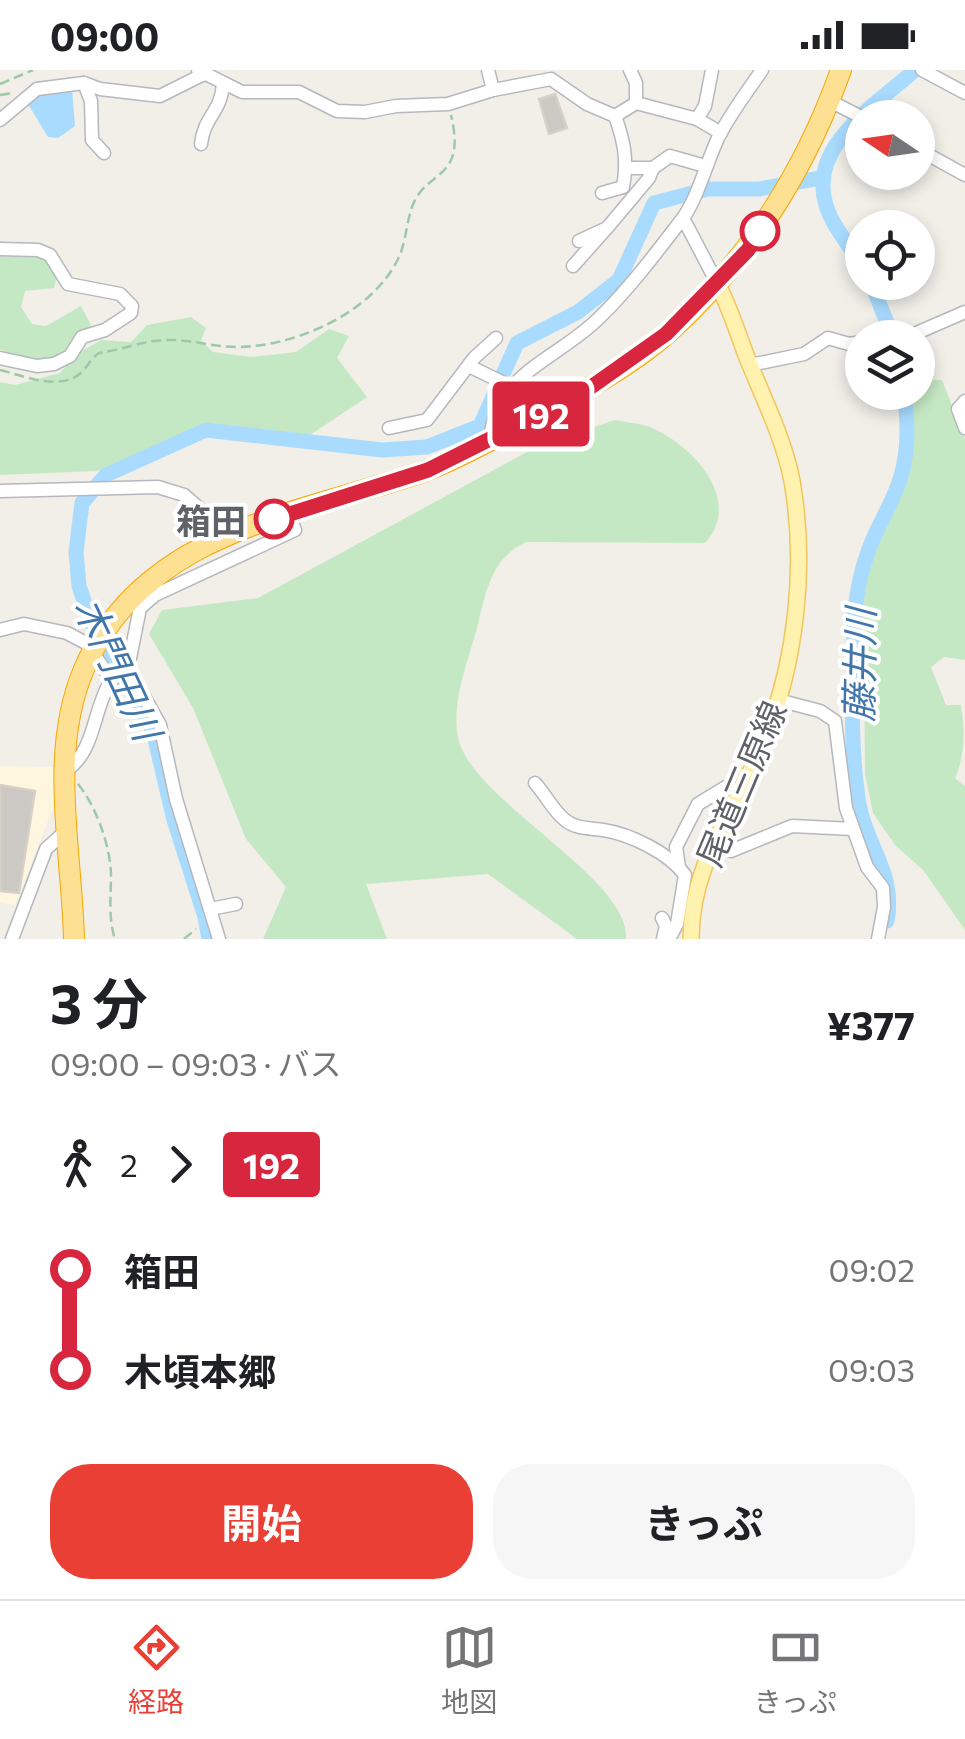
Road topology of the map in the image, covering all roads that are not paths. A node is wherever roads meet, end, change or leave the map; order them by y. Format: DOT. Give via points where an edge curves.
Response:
graph roads {
  1 [pos="630,70"];
  2 [pos="712,70"];
  3 [pos="762,70"];
  4 [pos="841,70"];
  5 [pos="922,70"];
  6 [pos="491,71"];
  7 [pos="200,73"];
  8 [pos="84,82"];
  9 [pos="223,84"];
  10 [pos="493,90"];
  11 [pos="965,94"];
  12 [pos="636,103"];
  13 [pos="836,104"];
  14 [pos="845,109"];
  15 [pos="615,116"];
  16 [pos="697,119"];
  17 [pos="0,120"];
  18 [pos="721,132"];
  19 [pos="201,144"];
  20 [pos="104,152"];
  21 [pos="935,158"];
  22 [pos="705,166"];
  23 [pos="626,168"];
  24 [pos="652,168"];
  25 [pos="965,174"];
  26 [pos="602,193"];
  27 [pos="683,218"];
  28 [pos="606,228"];
  29 [pos="579,241"];
  30 [pos="0,249"];
  31 [pos="573,266"];
  32 [pos="717,283"];
  33 [pos="965,312"];
  34 [pos="935,325"];
  35 [pos="496,338"];
  36 [pos="845,343"];
  37 [pos="0,358"];
  38 [pos="468,366"];
  39 [pos="750,366"];
  40 [pos="510,386"];
  41 [pos="965,401"];
  42 [pos="390,428"];
  43 [pos="965,428"];
  44 [pos="490,440"];
  45 [pos="0,491"];
  46 [pos="288,514"];
  47 [pos="223,536"];
  48 [pos="0,630"];
  49 [pos="94,651"];
  50 [pos="128,668"];
  51 [pos="111,679"];
  52 [pos="778,700"];
  53 [pos="64,772"];
  54 [pos="535,784"];
  55 [pos="740,791"];
  56 [pos="68,829"];
  57 [pos="853,829"];
  58 [pos="713,842"];
  59 [pos="679,866"];
  60 [pos="236,904"];
  61 [pos="210,909"];
  62 [pos="662,918"];
  63 [pos="12,939"];
  64 [pos="74,939"];
  65 [pos="218,939"];
  66 [pos="666,939"];
  67 [pos="691,939"];
  68 [pos="878,939"];
  1 -- 12 [label="street"];
  2 -- 16 [label="street"];
  3 -- 18 [label="street"];
  4 -- 13 [label="highway"];
  5 -- 11 [label="street"];
  6 -- 10 [label="street"];
  7 -- 8 [label="street" via="160,96"];
  7 -- 9 [label="street"];
  8 -- 17 [label="street" via="37,89"];
  8 -- 20 [label="street" via="92,140"];
  9 -- 10 [label="street" via="242,92 299,92 336,111 365,112 448,104"];
  9 -- 19 [label="street"];
  10 -- 15 [label="street" via="551,79"];
  12 -- 15 [label="street"];
  12 -- 16 [label="street"];
  13 -- 14 [label="street"];
  13 -- 32 [label="highway" via="748,250"];
  15 -- 23 [label="street"];
  16 -- 18 [label="street"];
  18 -- 22 [label="street"];
  21 -- 25 [label="street"];
  22 -- 24 [label="street" via="670,156"];
  22 -- 27 [label="street"];
  23 -- 24 [label="street"];
  23 -- 26 [label="street" via="623,187"];
  24 -- 28 [label="street"];
  27 -- 32 [label="street"];
  27 -- 40 [label="street" via="596,321"];
  28 -- 29 [label="street"];
  28 -- 31 [label="street"];
  30 -- 37 [label="street" via="50,255 68,284 120,294 132,313 82,337 70,356 54,364"];
  32 -- 39 [label="main road, 尾道三原線"];
  32 -- 44 [label="highway" via="666,334 584,392"];
  33 -- 34 [label="street"];
  35 -- 38 [label="street"];
  36 -- 39 [label="street" via="828,338 804,354"];
  38 -- 40 [label="street"];
  38 -- 42 [label="street" via="428,420"];
  39 -- 52 [label="main road, 尾道三原線" via="792,480 800,571"];
  40 -- 44 [label="street"];
  41 -- 43 [label="street" via="958,409"];
  44 -- 46 [label="highway" via="428,470"];
  45 -- 47 [label="street" via="158,487 184,495"];
  46 -- 47 [label="highway"];
  46 -- 50 [label="street" via="296,530 140,608"];
  47 -- 49 [label="highway" via="180,557 140,589"];
  48 -- 49 [label="street" via="24,624 67,633"];
  49 -- 51 [label="street"];
  49 -- 53 [label="highway" via="71,712"];
  50 -- 51 [label="street"];
  50 -- 61 [label="street" via="160,726"];
  51 -- 53 [label="street" via="78,764"];
  52 -- 55 [label="main road, 尾道三原線"];
  52 -- 57 [label="street" via="835,721"];
  53 -- 56 [label="highway"];
  54 -- 59 [label="street" via="564,820 642,843"];
  55 -- 58 [label="main road, 尾道三原線"];
  55 -- 59 [label="street" via="726,787 698,804 676,847"];
  56 -- 63 [label="street" via="46,849"];
  56 -- 64 [label="highway"];
  57 -- 58 [label="street" via="792,826 731,851"];
  57 -- 68 [label="street" via="883,888"];
  58 -- 67 [label="main road, 尾道三原線" via="697,884"];
  59 -- 66 [label="street" via="685,875 678,924"];
  60 -- 61 [label="street"];
  61 -- 65 [label="street"];
  62 -- 66 [label="street"];
}
